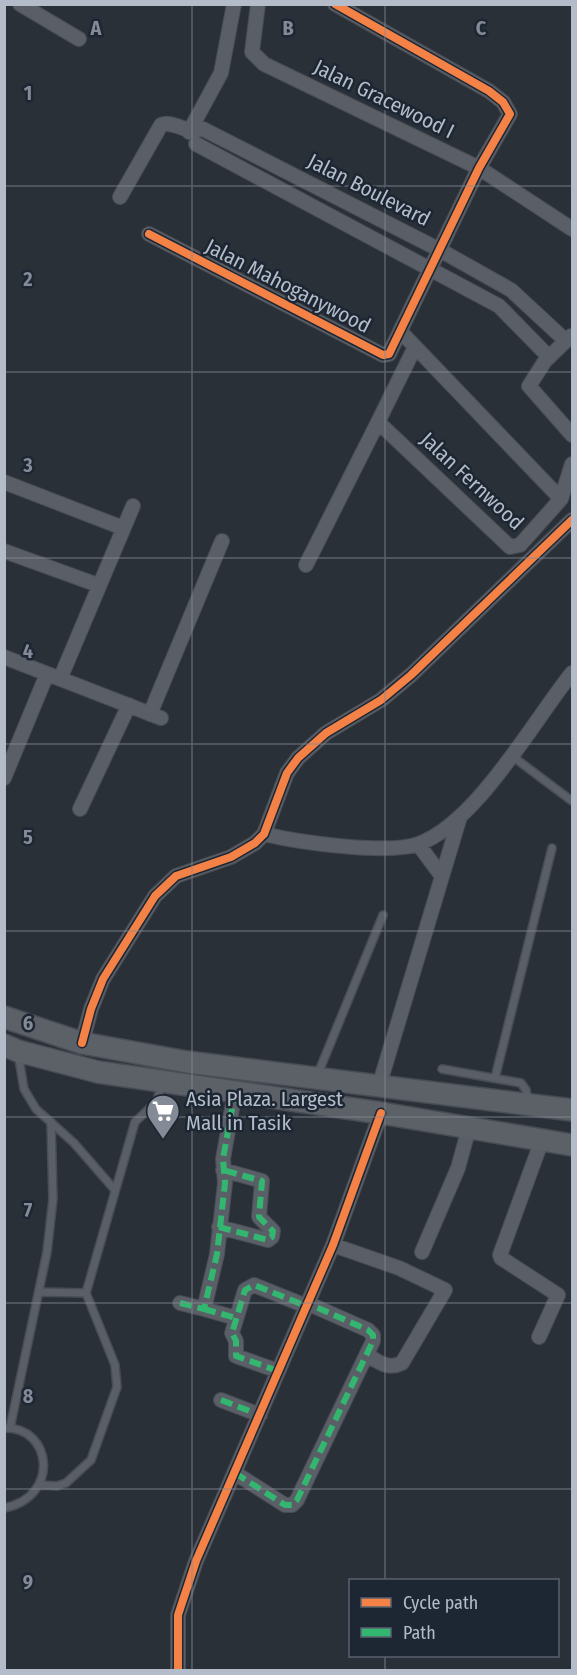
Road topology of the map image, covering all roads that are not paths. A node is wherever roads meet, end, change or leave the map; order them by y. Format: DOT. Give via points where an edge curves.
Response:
graph roads {
  1 [pos="20,4"];
  2 [pos="234,4"];
  3 [pos="258,4"];
  4 [pos="335,4"];
  5 [pos="79,39"];
  6 [pos="196,135"];
  7 [pos="479,168"];
  8 [pos="120,197"];
  9 [pos="572,228"];
  10 [pos="149,234"];
  11 [pos="438,249"];
  12 [pos="430,267"];
  13 [pos="400,331"];
  14 [pos="569,337"];
  15 [pos="415,347"];
  16 [pos="549,357"];
  17 [pos="378,422"];
  18 [pos="573,435"];
  19 [pos="573,464"];
  20 [pos="4,482"];
  21 [pos="561,499"];
  22 [pos="133,506"];
  23 [pos="573,520"];
  24 [pos="123,528"];
  25 [pos="222,541"];
  26 [pos="4,551"];
  27 [pos="306,565"];
  28 [pos="98,585"];
  29 [pos="4,657"];
  30 [pos="573,672"];
  31 [pos="53,676"];
  32 [pos="129,705"];
  33 [pos="511,756"];
  34 [pos="4,778"];
  35 [pos="573,801"];
  36 [pos="80,808"];
  37 [pos="459,820"];
  38 [pos="264,834"];
  39 [pos="418,844"];
  40 [pos="552,848"];
  41 [pos="441,875"];
  42 [pos="382,915"];
  43 [pos="5,1017"];
  44 [pos="82,1043"];
  45 [pos="11,1048"];
  46 [pos="220,1066"];
  47 [pos="442,1069"];
  48 [pos="316,1078"];
  49 [pos="495,1078"];
  50 [pos="162,1082"];
  51 [pos="379,1086"];
  52 [pos="484,1087"];
  53 [pos="210,1090"];
  54 [pos="507,1090"];
  55 [pos="235,1092"];
  56 [pos="573,1110"];
  57 [pos="381,1113"];
  58 [pos="51,1122"];
  59 [pos="469,1128"];
  60 [pos="542,1140"];
  61 [pos="573,1145"];
  62 [pos="223,1170"];
  63 [pos="114,1189"];
  64 [pos="219,1227"];
  65 [pos="333,1245"];
  66 [pos="422,1252"];
  67 [pos="39,1292"];
  68 [pos="86,1293"];
  69 [pos="180,1303"];
  70 [pos="307,1304"];
  71 [pos="204,1309"];
  72 [pos="236,1318"];
  73 [pos="539,1337"];
  74 [pos="367,1355"];
  75 [pos="278,1371"];
  76 [pos="221,1400"];
  77 [pos="260,1415"];
  78 [pos="7,1428"];
  79 [pos="235,1473"];
  80 [pos="40,1485"];
  81 [pos="5,1508"];
  82 [pos="178,1671"];
  1 -- 5 [label="street"];
  2 -- 6 [label="street" via="221,73"];
  3 -- 7 [label="street, Jalan Gracewood I" via="252,52 264,64"];
  4 -- 7 [label="street" via="503,102 509,120"];
  6 -- 8 [label="street" via="169,123 161,125"];
  6 -- 11 [label="street, Jalan Boulevard"];
  6 -- 12 [label="street, Jalan Boulevard"];
  7 -- 9 [label="street"];
  7 -- 11 [label="street"];
  10 -- 13 [label="street, Jalan Mahoganywood" via="383,355 389,354"];
  11 -- 12 [label="street"];
  11 -- 14 [label="street, Jalan Boulevard" via="511,290"];
  12 -- 13 [label="street"];
  12 -- 16 [label="street, Jalan Boulevard" via="499,306"];
  13 -- 15 [label="street"];
  14 -- 16 [label="street"];
  15 -- 17 [label="street"];
  15 -- 21 [label="street"];
  16 -- 18 [label="street" via="529,386"];
  17 -- 21 [label="street, Jalan Fernwood" via="510,547 520,545"];
  17 -- 27 [label="street"];
  19 -- 21 [label="street"];
  20 -- 24 [label="street"];
  22 -- 24 [label="street"];
  23 -- 38 [label="street" via="411,675 381,700 326,733 298,758 288,773"];
  24 -- 28 [label="street"];
  25 -- 32 [label="street" via="156,716"];
  26 -- 28 [label="street"];
  28 -- 31 [label="street"];
  29 -- 31 [label="street"];
  30 -- 33 [label="street"];
  31 -- 32 [label="street"];
  31 -- 34 [label="street"];
  32 -- 36 [label="street"];
  33 -- 35 [label="lane"];
  33 -- 37 [label="street"];
  37 -- 39 [label="street"];
  37 -- 41 [label="street"];
  38 -- 39 [label="street" via="299,842 362,847"];
  38 -- 44 [label="street" via="231,857 176,876 155,896 103,980"];
  39 -- 41 [label="street"];
  40 -- 49 [label="lane"];
  41 -- 51 [label="street"];
  42 -- 48 [label="lane"];
  43 -- 44 [label="main road"];
  44 -- 46 [label="main road"];
  45 -- 50 [label="main road" via="98,1072"];
  45 -- 58 [label="lane" via="24,1089 36,1109"];
  46 -- 48 [label="main road"];
  46 -- 53 [label="main road"];
  47 -- 52 [label="lane"];
  48 -- 51 [label="main road"];
  49 -- 52 [label="lane"];
  49 -- 54 [label="lane"];
  50 -- 53 [label="main road"];
  50 -- 63 [label="lane" via="157,1101 135,1122"];
  51 -- 52 [label="main road"];
  52 -- 54 [label="main road"];
  53 -- 55 [label="main road"];
  54 -- 56 [label="main road" via="528,1104"];
  55 -- 57 [label="main road"];
  55 -- 62 [label="street"];
  57 -- 59 [label="main road"];
  57 -- 65 [label="street"];
  58 -- 63 [label="lane"];
  58 -- 67 [label="lane" via="53,1199"];
  59 -- 60 [label="main road"];
  59 -- 66 [label="street" via="458,1168"];
  60 -- 61 [label="main road"];
  60 -- 73 [label="street" via="500,1254 558,1294"];
  62 -- 64 [label="street"];
  62 -- 64 [label="street" via="262,1181 259,1217 273,1230 268,1240"];
  63 -- 68 [label="lane"];
  64 -- 71 [label="street" via="218,1254"];
  65 -- 70 [label="street"];
  65 -- 74 [label="street" via="399,1268 445,1290 402,1363 384,1365"];
  67 -- 68 [label="lane"];
  67 -- 78 [label="lane"];
  68 -- 80 [label="lane" via="115,1365 117,1387 91,1460 66,1483"];
  69 -- 71 [label="street"];
  70 -- 72 [label="street" via="254,1285 245,1290"];
  70 -- 74 [label="street" via="369,1330 373,1341"];
  70 -- 75 [label="street"];
  71 -- 72 [label="street"];
  72 -- 75 [label="street" via="232,1333 236,1356"];
  74 -- 79 [label="street" via="292,1505 285,1505"];
  75 -- 77 [label="street"];
  76 -- 77 [label="street"];
  77 -- 79 [label="street"];
  78 -- 80 [label="lane" via="32,1439 40,1449 44,1461"];
  79 -- 82 [label="street" via="196,1561 178,1620"];
  80 -- 81 [label="lane" via="26,1501"];
}
